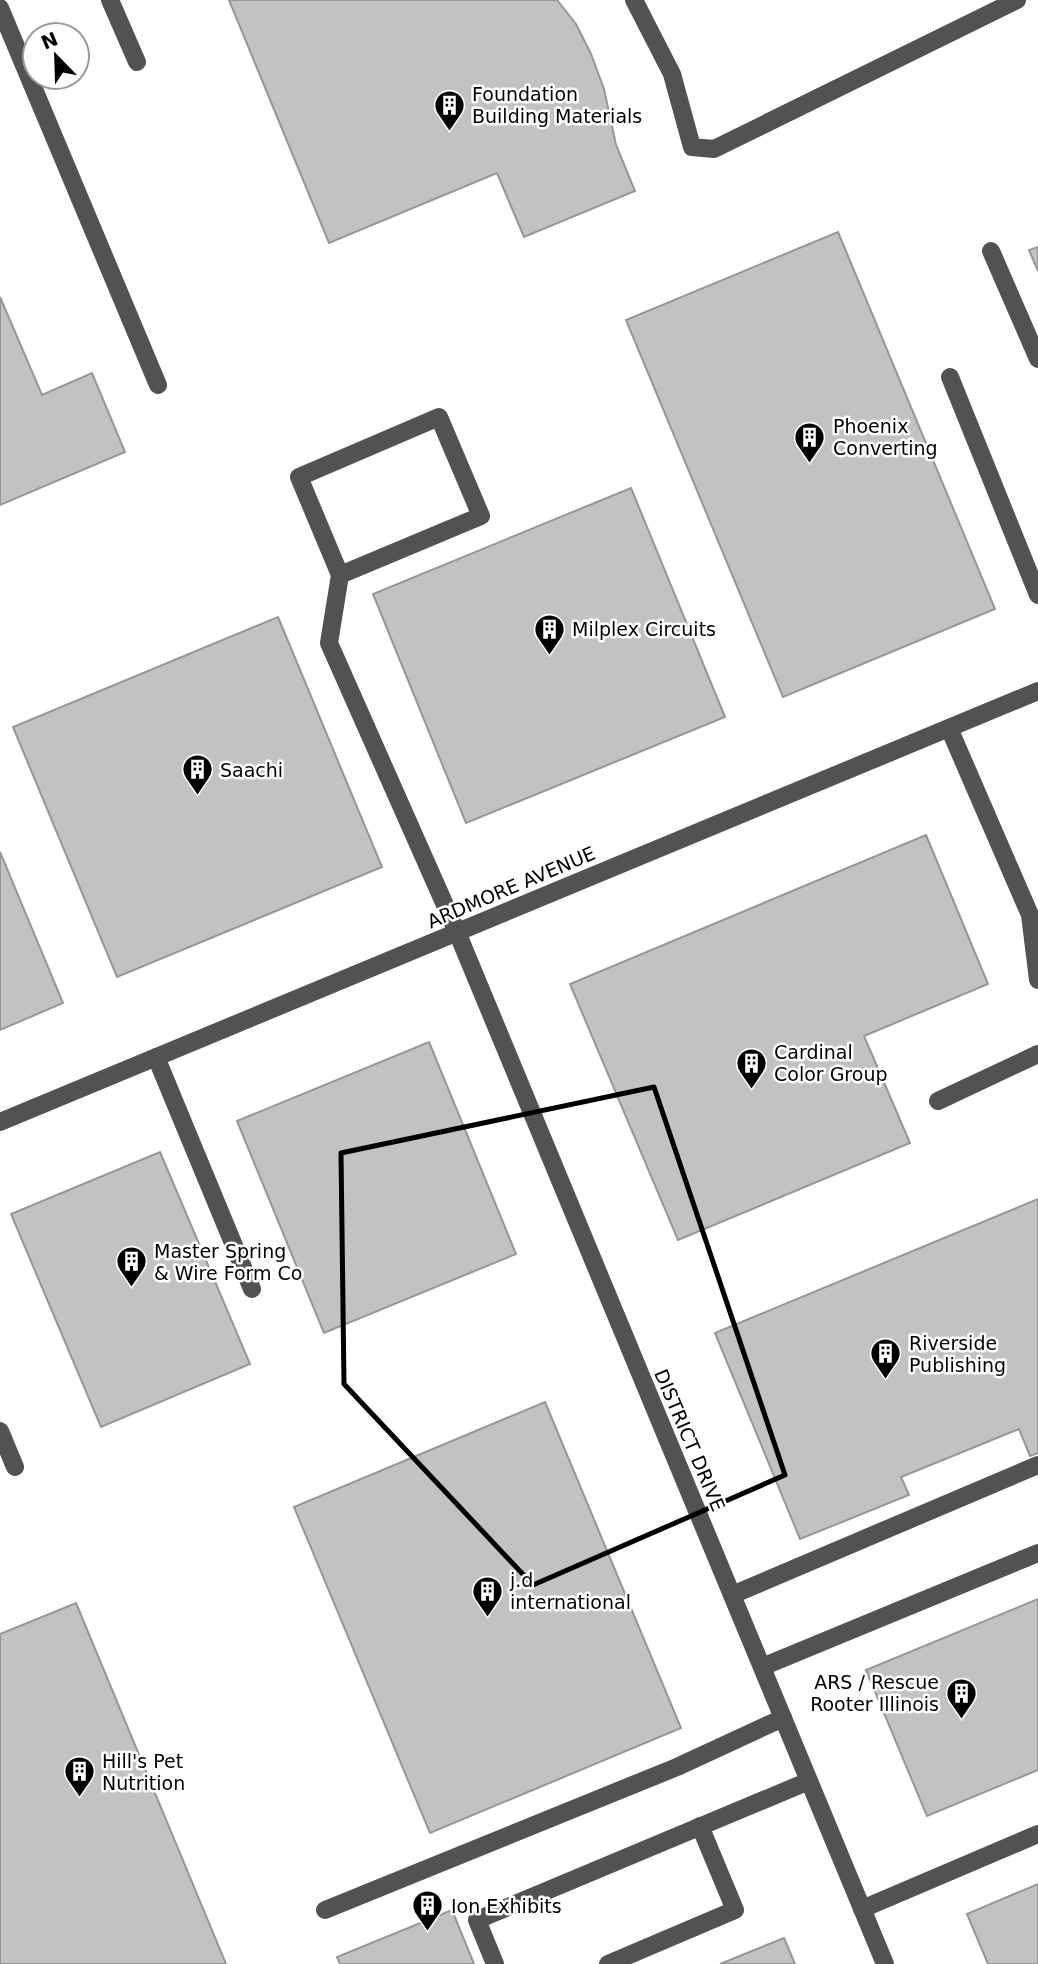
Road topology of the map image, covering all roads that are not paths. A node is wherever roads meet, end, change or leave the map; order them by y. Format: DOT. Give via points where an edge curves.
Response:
graph roads {
  1 [pos="110,0"];
  2 [pos="634,0"];
  3 [pos="1017,0"];
  4 [pos="0,8"];
  5 [pos="137,62"];
  6 [pos="991,251"];
  7 [pos="1038,359"];
  8 [pos="950,377"];
  9 [pos="158,385"];
  10 [pos="340,575"];
  11 [pos="1038,595"];
  12 [pos="1038,691"];
  13 [pos="948,728"];
  14 [pos="457,932"];
  15 [pos="1038,980"];
  16 [pos="1038,1054"];
  17 [pos="156,1057"];
  18 [pos="938,1101"];
  19 [pos="0,1122"];
  20 [pos="252,1289"];
  21 [pos="0,1431"];
  22 [pos="1038,1465"];
  23 [pos="15,1467"];
  24 [pos="1038,1553"];
  25 [pos="732,1595"];
  26 [pos="762,1667"];
  27 [pos="783,1718"];
  28 [pos="809,1781"];
  29 [pos="700,1826"];
  30 [pos="1038,1834"];
  31 [pos="862,1909"];
  32 [pos="325,1910"];
  33 [pos="495,1964"];
  34 [pos="608,1964"];
  35 [pos="885,1964"];
  1 -- 5 [label="street"];
  2 -- 3 [label="street" via="672,74 692,147 714,149"];
  4 -- 9 [label="street"];
  6 -- 7 [label="street"];
  8 -- 11 [label="street"];
  10 -- 10 [label="street" via="299,477 439,417 481,516"];
  10 -- 14 [label="street, DISTRICT DRIVE" via="329,643"];
  12 -- 13 [label="street, ARDMORE AVENUE"];
  13 -- 14 [label="street, ARDMORE AVENUE"];
  13 -- 15 [label="street" via="1030,915"];
  14 -- 17 [label="street, ARDMORE AVENUE"];
  14 -- 25 [label="street, DISTRICT DRIVE"];
  16 -- 18 [label="street"];
  17 -- 19 [label="street, ARDMORE AVENUE"];
  17 -- 20 [label="street"];
  21 -- 23 [label="street"];
  22 -- 25 [label="street"];
  24 -- 26 [label="street"];
  25 -- 26 [label="street, DISTRICT DRIVE"];
  26 -- 27 [label="street, DISTRICT DRIVE"];
  27 -- 28 [label="street, DISTRICT DRIVE"];
  27 -- 32 [label="street" via="677,1767"];
  28 -- 29 [label="street"];
  28 -- 31 [label="street, DISTRICT DRIVE"];
  29 -- 33 [label="street" via="477,1920"];
  29 -- 34 [label="street" via="735,1910"];
  30 -- 31 [label="street"];
  31 -- 35 [label="street, DISTRICT DRIVE"];
}
